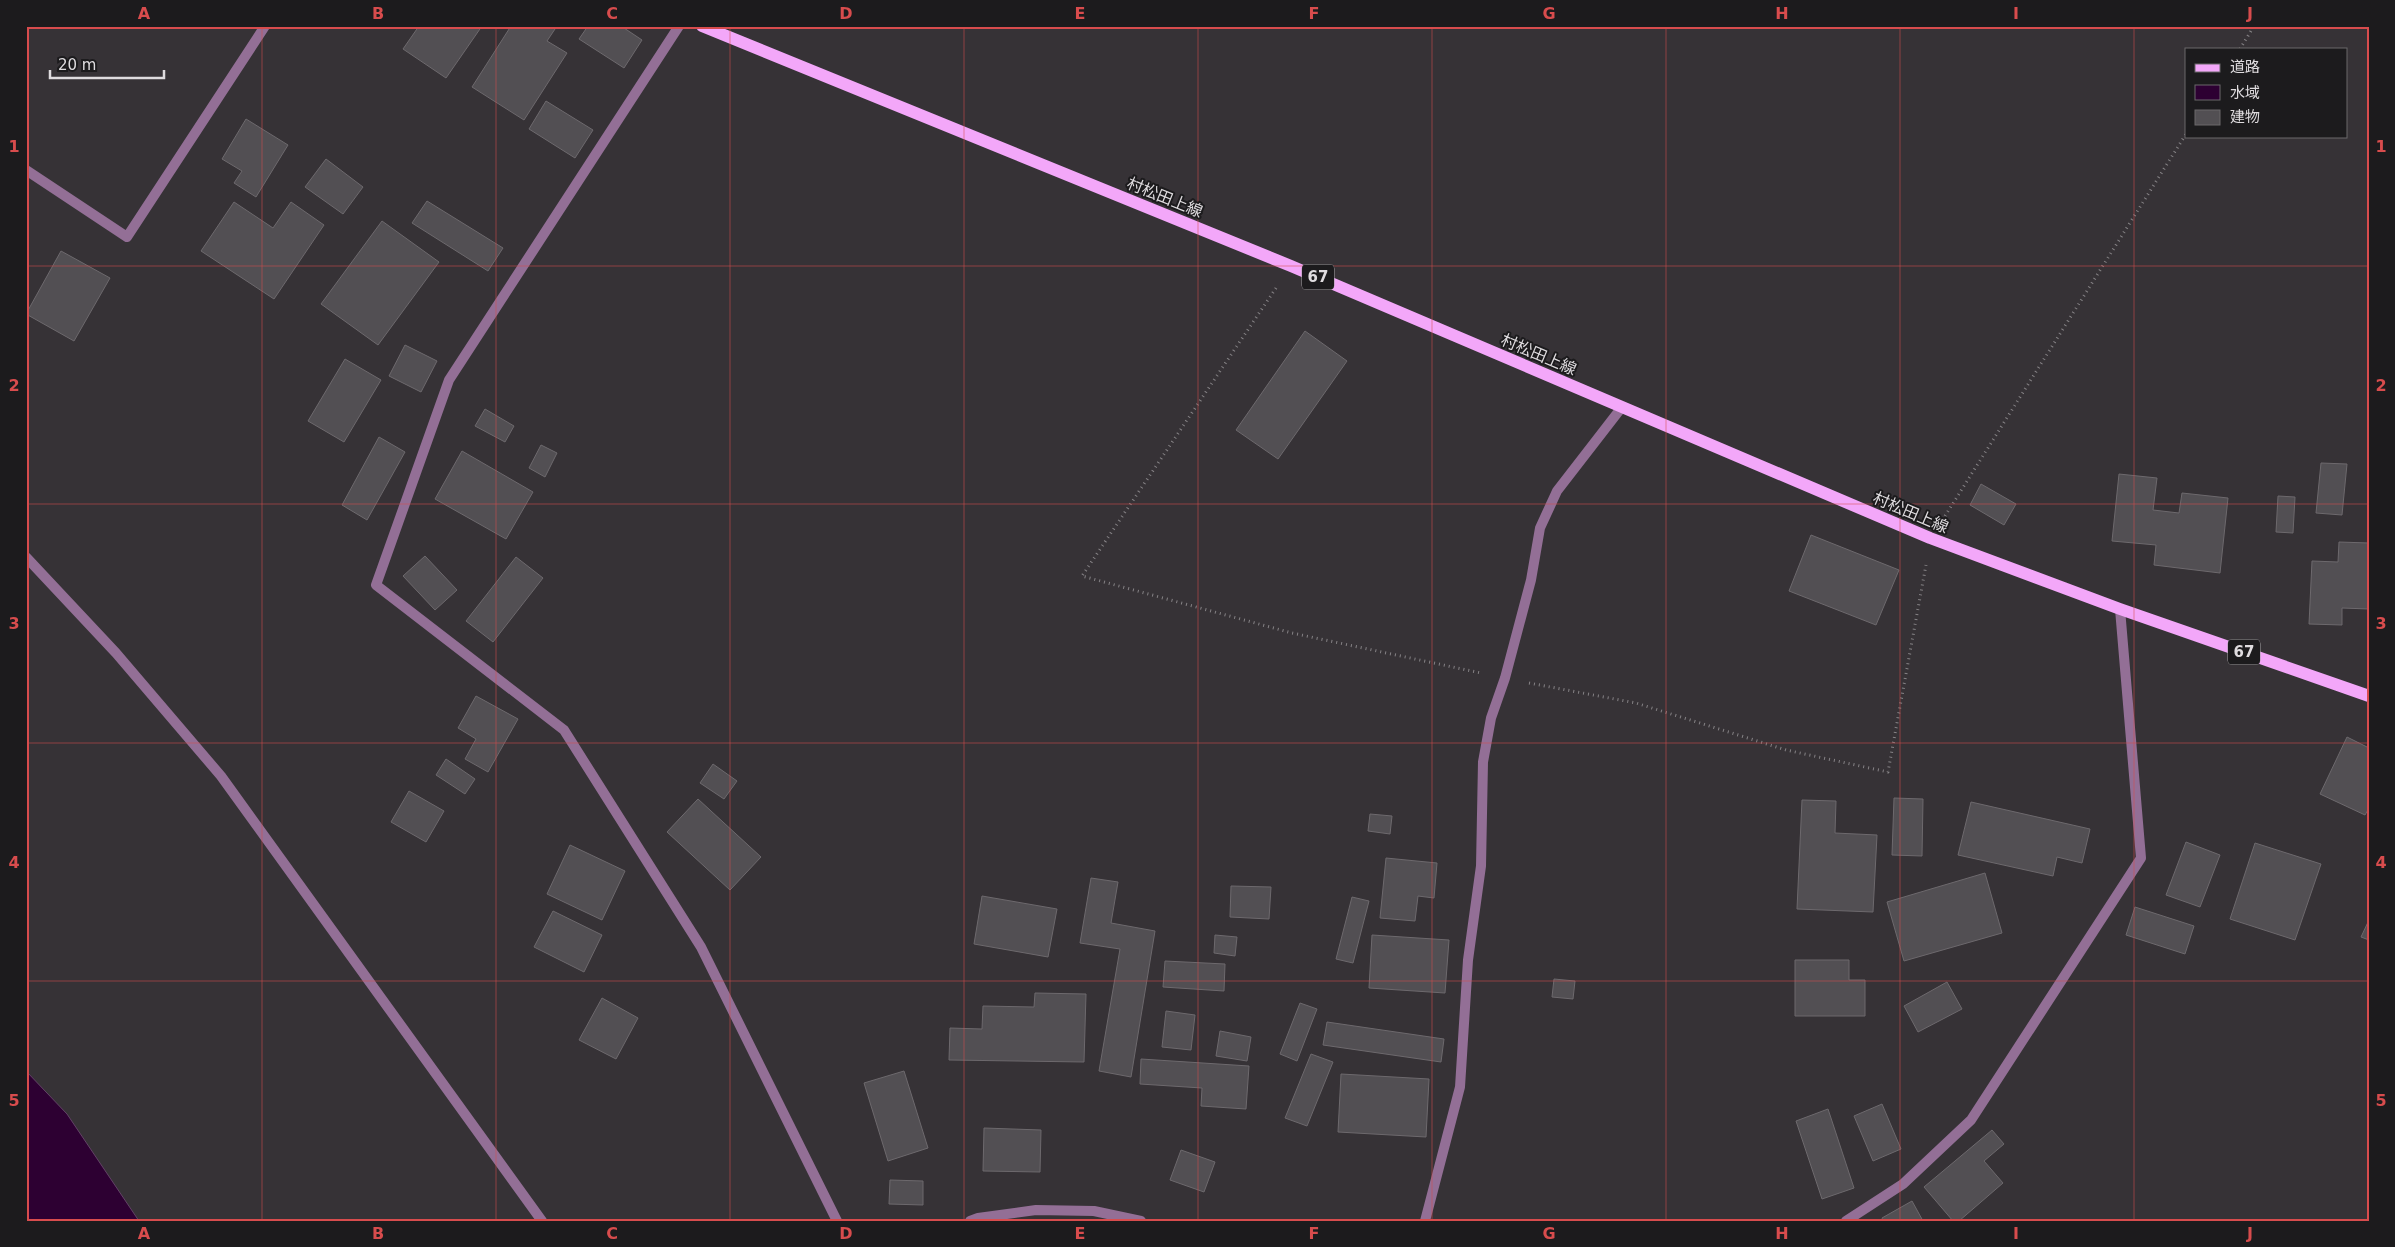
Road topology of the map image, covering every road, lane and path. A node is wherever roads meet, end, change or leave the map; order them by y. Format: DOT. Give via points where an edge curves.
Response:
graph roads {
  1 [pos="265,26"];
  2 [pos="679,26"];
  3 [pos="702,26"];
  4 [pos="2254,26"];
  5 [pos="2241,48"];
  6 [pos="2185,136"];
  7 [pos="26,170"];
  8 [pos="1291,266"];
  9 [pos="1622,407"];
  10 [pos="1930,538"];
  11 [pos="26,557"];
  12 [pos="2120,609"];
  13 [pos="1505,678"];
  14 [pos="2369,696"];
  15 [pos="542,1221"];
  16 [pos="837,1221"];
  17 [pos="970,1221"];
  18 [pos="1141,1221"];
  19 [pos="1425,1221"];
  20 [pos="1846,1221"];
  1 -- 7 [label="street" via="127,237"];
  2 -- 16 [label="street" via="449,380 376,585 564,730 701,947"];
  3 -- 8 [label="main road, 村松田上線 / 67"];
  4 -- 5 [label="path"];
  6 -- 10 [label="path"];
  8 -- 9 [label="main road, 村松田上線 / 67"];
  8 -- 13 [label="path" via="1082,576 1292,633"];
  9 -- 10 [label="main road, 村松田上線 / 67"];
  9 -- 13 [label="street" via="1557,491 1540,528 1531,580"];
  10 -- 12 [label="main road, 村松田上線 / 67"];
  10 -- 13 [label="path" via="1888,772 1786,750 1636,703"];
  11 -- 15 [label="street" via="116,653 221,776"];
  12 -- 14 [label="main road, 村松田上線 / 67"];
  12 -- 20 [label="street" via="2140,858 1970,1120 1903,1184"];
  13 -- 19 [label="street" via="1491,718 1483,762 1481,866 1468,960 1460,1087"];
  17 -- 18 [label="street" via="1036,1210 1094,1211"];
}
